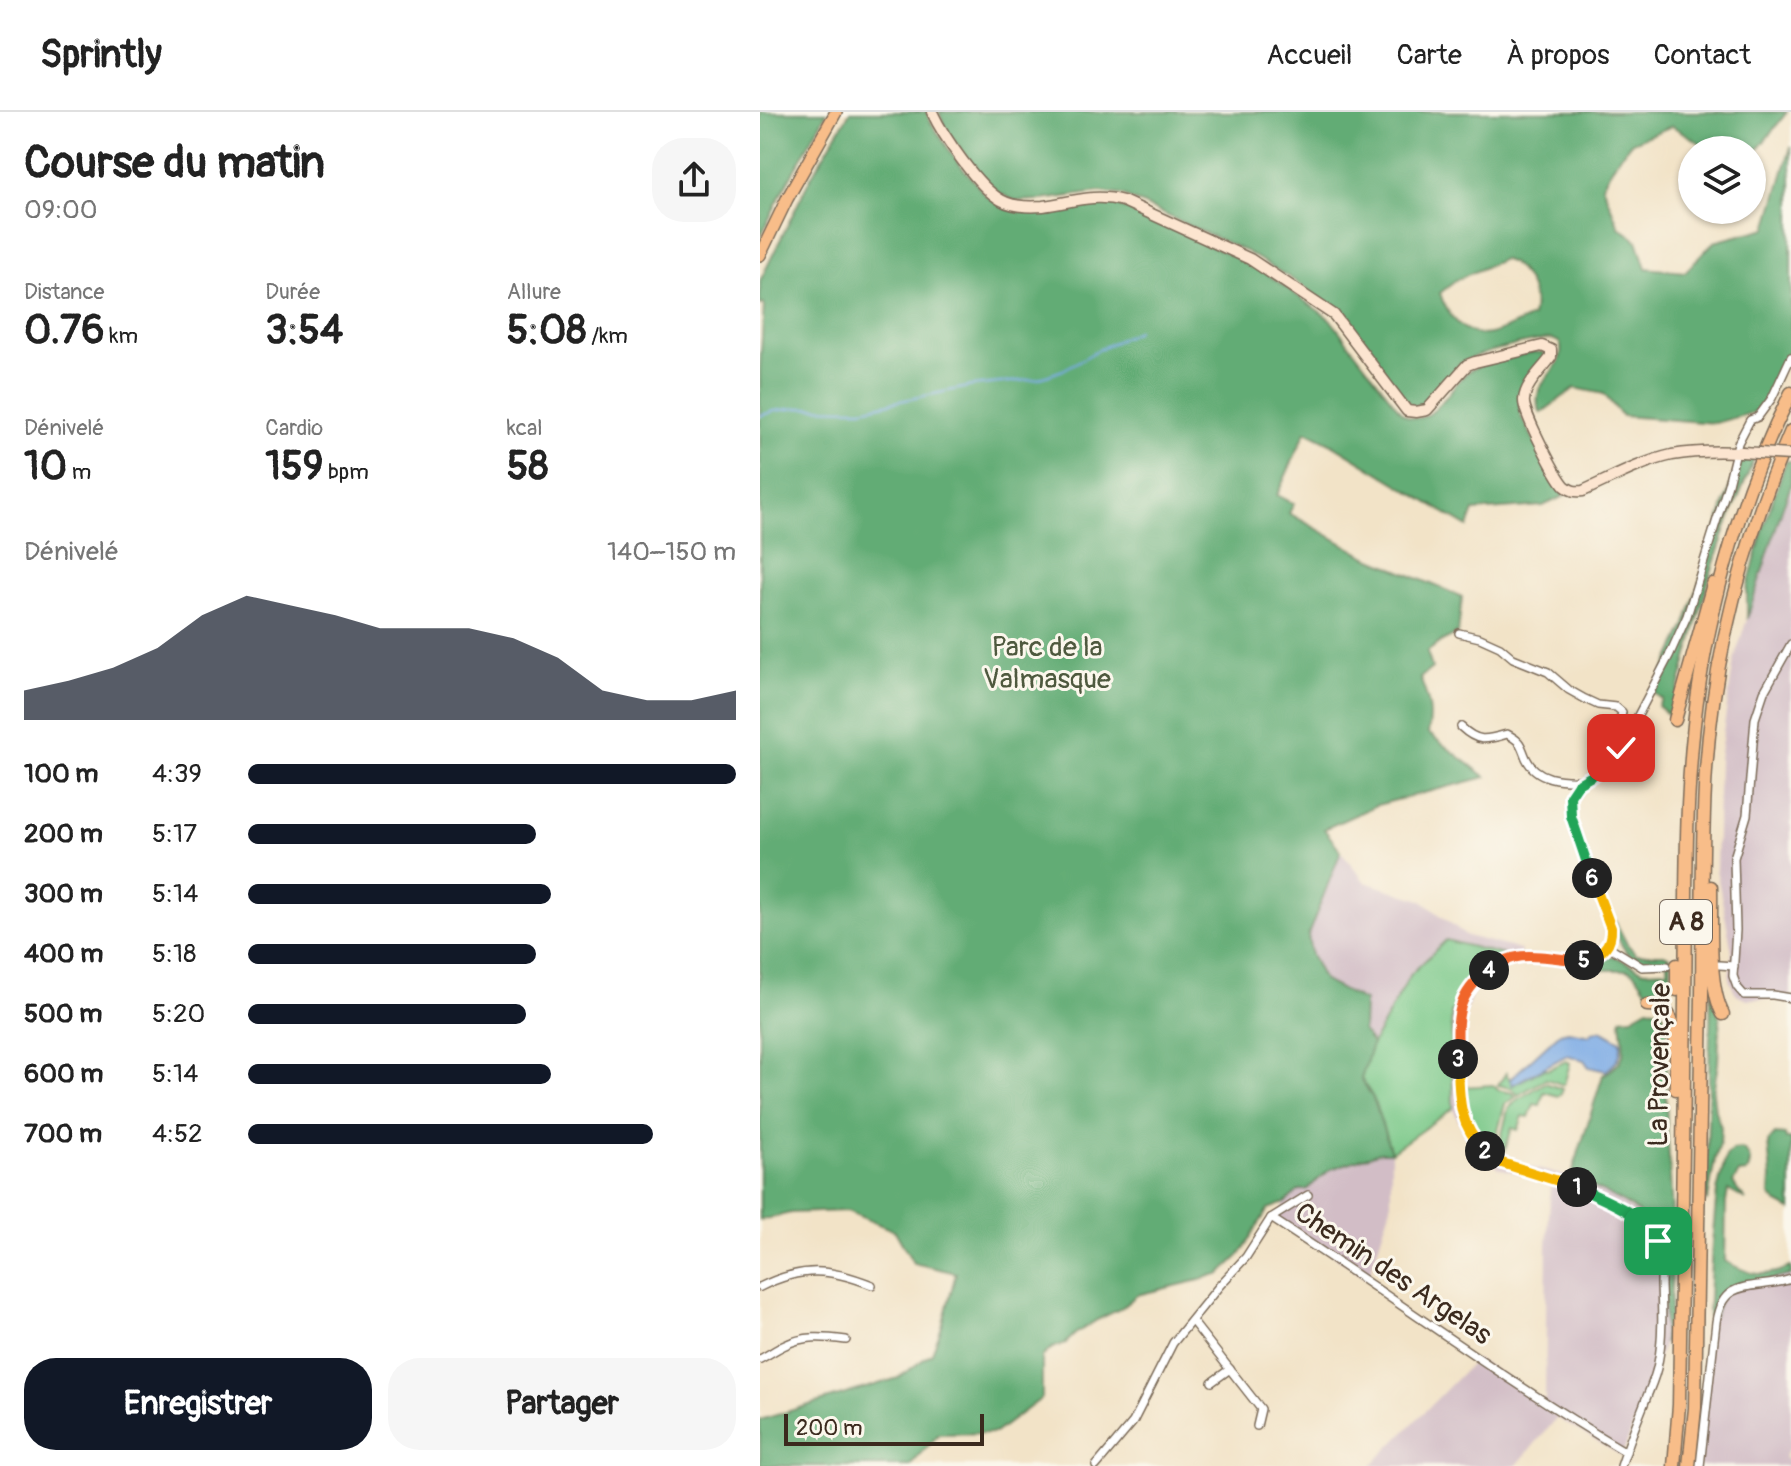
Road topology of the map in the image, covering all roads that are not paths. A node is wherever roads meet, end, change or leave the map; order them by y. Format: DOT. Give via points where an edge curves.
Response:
graph roads {
  1 [pos="834,112"];
  2 [pos="932,112"];
  3 [pos="760,244"];
  4 [pos="760,255"];
  5 [pos="1791,357"];
  6 [pos="1791,393"];
  7 [pos="1791,431"];
  8 [pos="1739,452"];
  9 [pos="1791,455"];
  10 [pos="1737,526"];
  11 [pos="1459,633"];
  12 [pos="1791,644"];
  13 [pos="1675,720"];
  14 [pos="1461,727"];
  15 [pos="1625,740"];
  16 [pos="1583,780"];
  17 [pos="1704,805"];
  18 [pos="1608,946"];
  19 [pos="1719,965"];
  20 [pos="1672,966"];
  21 [pos="1734,966"];
  22 [pos="1791,998"];
  23 [pos="1647,1005"];
  24 [pos="1723,1014"];
  25 [pos="1675,1039"];
  26 [pos="1308,1195"];
  27 [pos="1271,1218"];
  28 [pos="1681,1237"];
  29 [pos="1791,1279"];
  30 [pos="872,1285"];
  31 [pos="760,1287"];
  32 [pos="1704,1293"];
  33 [pos="1192,1321"];
  34 [pos="846,1340"];
  35 [pos="1696,1345"];
  36 [pos="760,1359"];
  37 [pos="1230,1369"];
  38 [pos="1212,1382"];
  39 [pos="1257,1426"];
  40 [pos="1626,1452"];
  41 [pos="1096,1466"];
  42 [pos="1621,1466"];
  43 [pos="1674,1466"];
  44 [pos="1689,1466"];
  45 [pos="1700,1466"];
  1 -- 3 [label="main road"];
  1 -- 4 [label="main road"];
  2 -- 8 [label="main road" via="964,161 1003,202 1042,206 1108,197 1250,259 1334,315 1407,411 1427,410 1467,365 1549,347 1551,357 1529,387 1524,405 1572,491 1674,455"];
  5 -- 8 [label="street" via="1772,398 1740,437"];
  6 -- 10 [label="highway, La Provençale / A 8"];
  7 -- 17 [label="highway, La Provençale / A 8" via="1750,535 1732,603 1713,702"];
  8 -- 9 [label="main road, bridge"];
  8 -- 15 [label="street" via="1687,616"];
  10 -- 13 [label="highway" via="1716,571"];
  10 -- 28 [label="highway, La Provençale / A 8" via="1700,680 1691,769"];
  11 -- 15 [label="street" via="1548,672 1585,699 1616,707 1622,712 1615,726"];
  12 -- 21 [label="street" via="1755,719 1747,815 1734,858"];
  14 -- 16 [label="street" via="1482,740 1507,734 1518,740 1530,764 1552,780"];
  15 -- 16 [label="street" via="1612,761"];
  16 -- 18 [label="street" via="1570,796 1571,816 1611,928"];
  17 -- 24 [label="highway" via="1714,983"];
  17 -- 35 [label="highway, La Provençale / A 8"];
  18 -- 20 [label="street" via="1642,967"];
  18 -- 40 [label="street" via="1587,960 1518,956 1478,978 1460,1005 1459,1102 1473,1139 1487,1153 1622,1209 1658,1241 1658,1363"];
  19 -- 21 [label="street"];
  20 -- 25 [label="highway"];
  21 -- 22 [label="street" via="1734,981 1747,996"];
  23 -- 25 [label="highway" via="1665,1010"];
  25 -- 28 [label="highway"];
  26 -- 27 [label="street"];
  27 -- 33 [label="street, Chemin des Argelas"];
  27 -- 40 [label="street, Chemin des Argelas"];
  28 -- 43 [label="highway, La Provençale / A 8"];
  29 -- 45 [label="street" via="1736,1289 1721,1302"];
  30 -- 31 [label="street" via="836,1272 803,1271"];
  32 -- 35 [label="highway"];
  33 -- 37 [label="street"];
  33 -- 41 [label="street, Chemin des Argelas" via="1173,1343 1133,1422"];
  34 -- 36 [label="street" via="807,1338"];
  35 -- 44 [label="highway, La Provençale / A 8"];
  37 -- 38 [label="street"];
  37 -- 39 [label="street" via="1261,1409"];
  40 -- 42 [label="street"];
}
